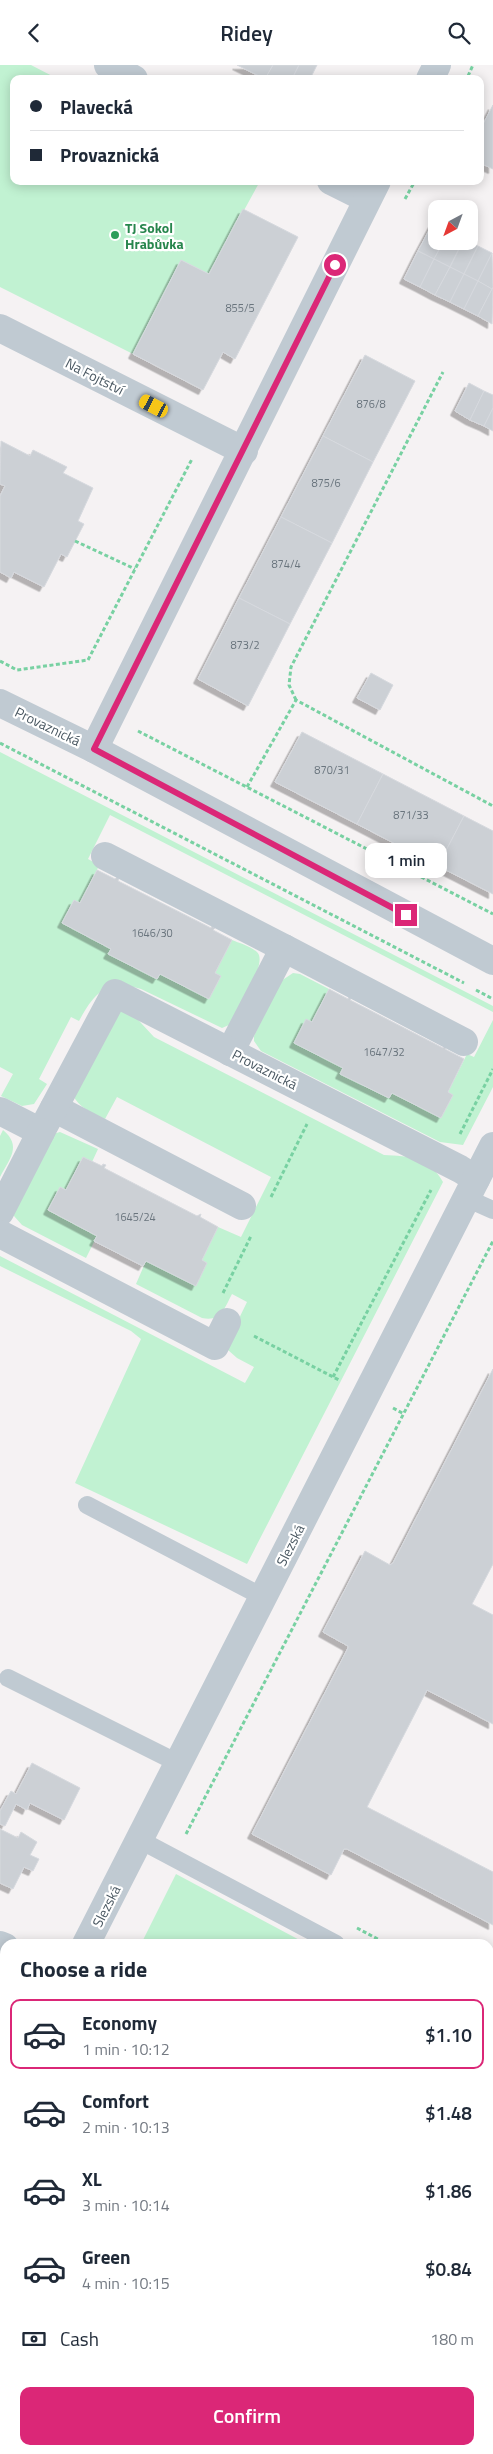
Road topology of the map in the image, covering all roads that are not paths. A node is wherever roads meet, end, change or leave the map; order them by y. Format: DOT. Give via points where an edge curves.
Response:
graph roads {
  1 [pos="108,65"];
  2 [pos="127,75"];
  3 [pos="349,185"];
  4 [pos="372,190"];
  5 [pos="0,328"];
  6 [pos="244,451"];
  7 [pos="0,703"];
  8 [pos="94,749"];
  9 [pos="105,856"];
  10 [pos="284,948"];
  11 [pos="493,961"];
  12 [pos="464,1042"];
  13 [pos="230,1052"];
  14 [pos="54,1108"];
  15 [pos="0,1111"];
  16 [pos="41,1132"];
  17 [pos="493,1146"];
  18 [pos="471,1189"];
  19 [pos="493,1210"];
  20 [pos="256,1211"];
  21 [pos="0,1212"];
  22 [pos="0,1234"];
  23 [pos="224,1309"];
  24 [pos="87,1505"];
  25 [pos="263,1597"];
  26 [pos="8,1678"];
  27 [pos="178,1763"];
  28 [pos="140,1839"];
  29 [pos="89,1939"];
  30 [pos="327,1939"];
  1 -- 2 [label="street"];
  3 -- 4 [label="street"];
  4 -- 6 [label="street"];
  5 -- 6 [label="street, Na Fojtství"];
  6 -- 8 [label="street"];
  7 -- 8 [label="street, Provaznická"];
  8 -- 11 [label="street, Provaznická"];
  9 -- 10 [label="street"];
  10 -- 12 [label="street"];
  10 -- 13 [label="street"];
  13 -- 14 [label="street, Provaznická" via="115,993"];
  13 -- 18 [label="street, Provaznická" via="446,1162"];
  14 -- 16 [label="street, Provaznická"];
  14 -- 20 [label="street"];
  15 -- 16 [label="street"];
  16 -- 21 [label="street, Provaznická"];
  17 -- 18 [label="street, Slezská"];
  18 -- 19 [label="lane"];
  18 -- 25 [label="street, Slezská"];
  22 -- 23 [label="street" via="215,1346"];
  24 -- 25 [label="lane"];
  25 -- 27 [label="street, Slezská"];
  26 -- 27 [label="lane"];
  27 -- 28 [label="street, Slezská"];
  28 -- 29 [label="street, Slezská"];
  28 -- 30 [label="lane"];
}
